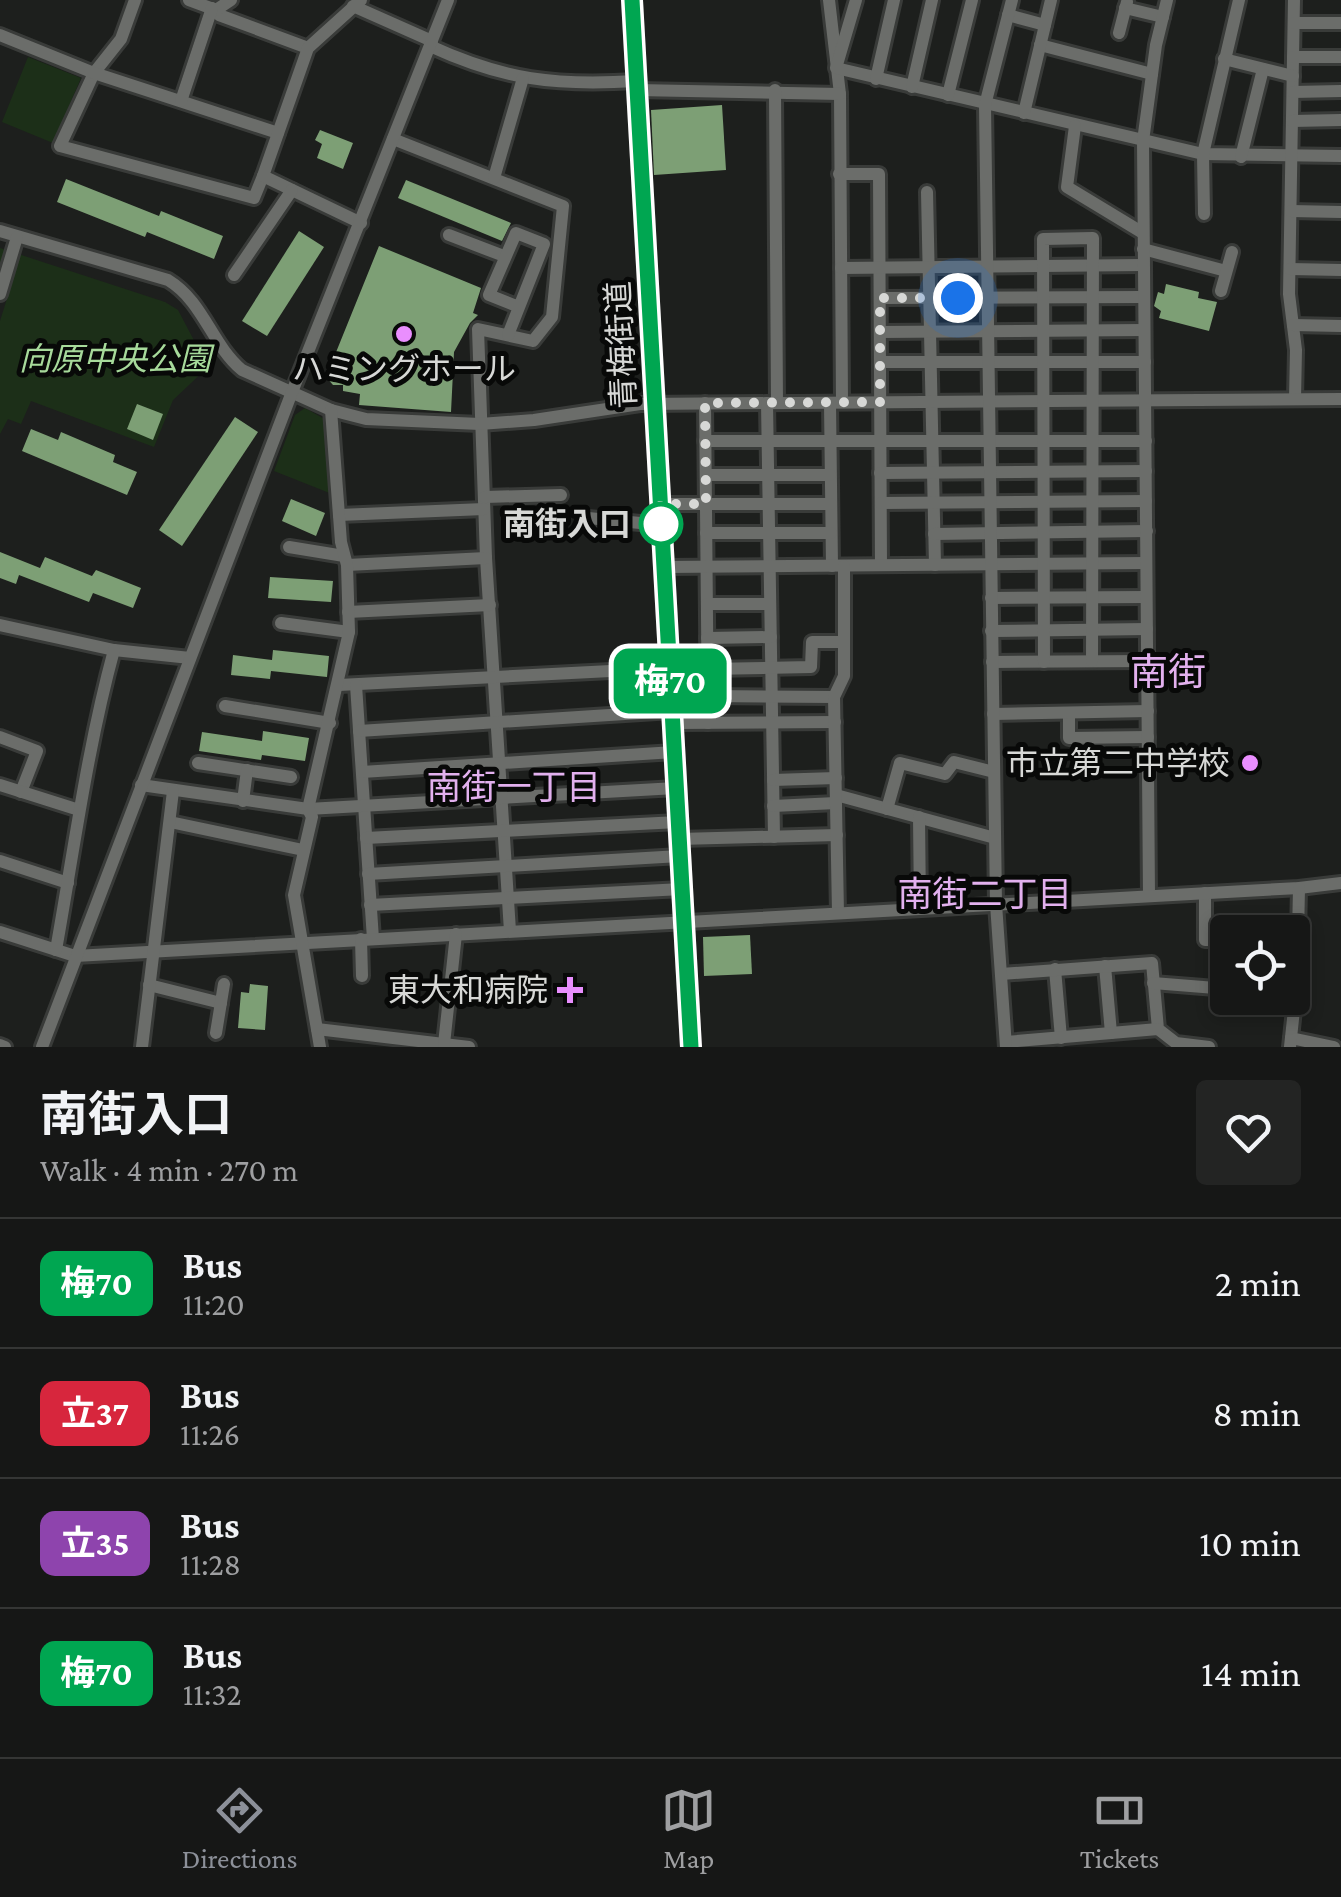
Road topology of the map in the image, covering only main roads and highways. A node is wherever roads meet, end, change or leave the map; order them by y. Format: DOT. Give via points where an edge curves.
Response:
graph roads {
  1 [pos="632,0"];
  2 [pos="691,1047"];
  1 -- 2 [label="main road, 青梅街道"];
}
